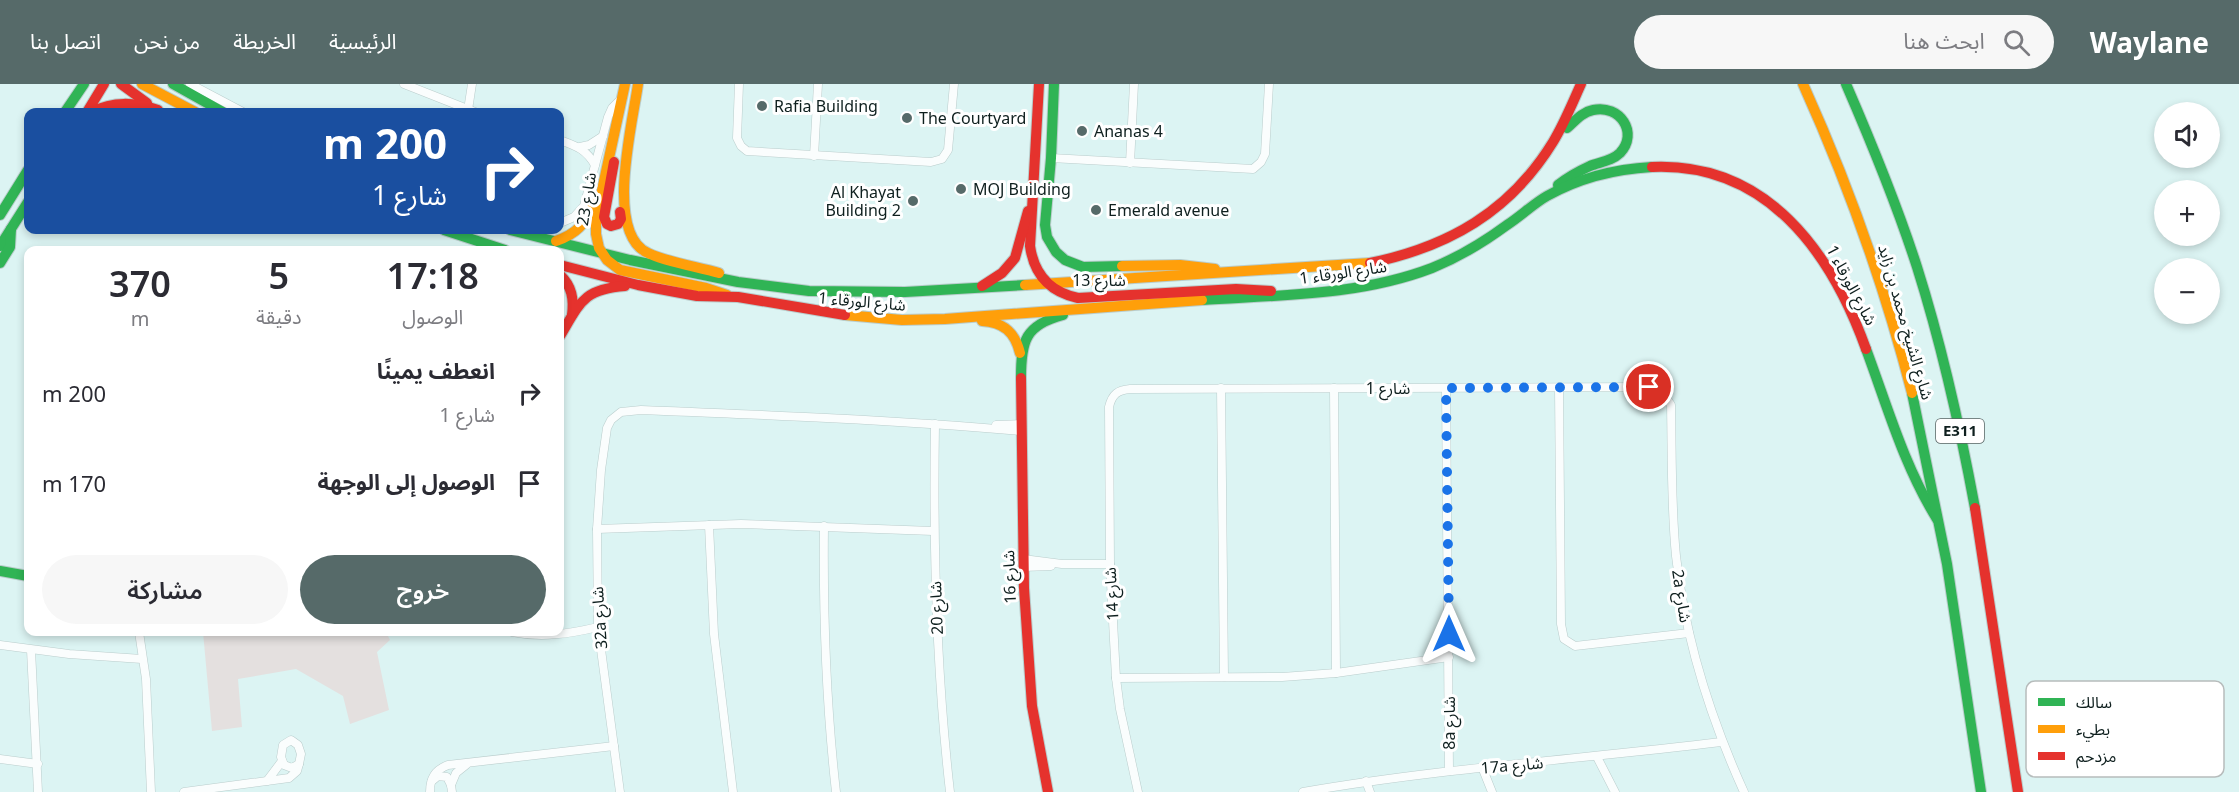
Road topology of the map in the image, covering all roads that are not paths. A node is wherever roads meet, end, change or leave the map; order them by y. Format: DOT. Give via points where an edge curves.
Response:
graph roads {
  1 [pos="73,84"];
  2 [pos="84,84"];
  3 [pos="104,84"];
  4 [pos="121,84"];
  5 [pos="142,84"];
  6 [pos="173,84"];
  7 [pos="189,84"];
  8 [pos="404,84"];
  9 [pos="471,84"];
  10 [pos="625,84"];
  11 [pos="638,84"];
  12 [pos="739,84"];
  13 [pos="818,84"];
  14 [pos="954,84"];
  15 [pos="1039,84"];
  16 [pos="1054,84"];
  17 [pos="1134,84"];
  18 [pos="1269,84"];
  19 [pos="1581,84"];
  20 [pos="1803,84"];
  21 [pos="1846,84"];
  22 [pos="623,98"];
  23 [pos="68,108"];
  24 [pos="69,108"];
  25 [pos="91,108"];
  26 [pos="99,108"];
  27 [pos="152,108"];
  28 [pos="156,108"];
  29 [pos="187,108"];
  30 [pos="216,108"];
  31 [pos="235,108"];
  32 [pos="464,108"];
  33 [pos="472,108"];
  34 [pos="617,126"];
  35 [pos="603,136"];
  36 [pos="564,141"];
  37 [pos="580,147"];
  38 [pos="814,156"];
  39 [pos="1051,158"];
  40 [pos="1130,163"];
  41 [pos="595,165"];
  42 [pos="624,169"];
  43 [pos="1532,172"];
  44 [pos="24,176"];
  45 [pos="604,182"];
  46 [pos="1547,196"];
  47 [pos="1032,203"];
  48 [pos="24,208"];
  49 [pos="0,215"];
  50 [pos="564,222"];
  51 [pos="11,228"];
  52 [pos="456,234"];
  53 [pos="534,234"];
  54 [pos="554,242"];
  55 [pos="0,246"];
  56 [pos="494,246"];
  57 [pos="602,254"];
  58 [pos="0,264"];
  59 [pos="564,267"];
  60 [pos="1233,273"];
  61 [pos="564,278"];
  62 [pos="738,282"];
  63 [pos="1046,283"];
  64 [pos="638,285"];
  65 [pos="979,288"];
  66 [pos="1286,295"];
  67 [pos="730,297"];
  68 [pos="1084,309"];
  69 [pos="572,316"];
  70 [pos="945,319"];
  71 [pos="564,329"];
  72 [pos="1021,360"];
  73 [pos="1559,387"];
  74 [pos="1221,388"];
  75 [pos="1334,388"];
  76 [pos="1446,388"];
  77 [pos="1663,393"];
  78 [pos="1113,396"];
  79 [pos="935,424"];
  80 [pos="1022,428"];
  81 [pos="1940,523"];
  82 [pos="710,525"];
  83 [pos="824,526"];
  84 [pos="597,529"];
  85 [pos="933,531"];
  86 [pos="1023,563"];
  87 [pos="1110,564"];
  88 [pos="0,571"];
  89 [pos="24,575"];
  90 [pos="598,627"];
  91 [pos="564,633"];
  92 [pos="1689,633"];
  93 [pos="139,636"];
  94 [pos="0,645"];
  95 [pos="31,650"];
  96 [pos="1449,657"];
  97 [pos="142,659"];
  98 [pos="1336,673"];
  99 [pos="1116,678"];
  100 [pos="1224,678"];
  101 [pos="1721,742"];
  102 [pos="614,746"];
  103 [pos="1597,757"];
  104 [pos="0,759"];
  105 [pos="282,761"];
  106 [pos="38,764"];
  107 [pos="299,764"];
  108 [pos="468,764"];
  109 [pos="1482,767"];
  110 [pos="1449,771"];
  111 [pos="267,781"];
  112 [pos="1366,781"];
  113 [pos="431,782"];
  114 [pos="452,788"];
  115 [pos="38,792"];
  116 [pos="151,792"];
  117 [pos="184,792"];
  118 [pos="430,792"];
  119 [pos="620,792"];
  120 [pos="733,792"];
  121 [pos="836,792"];
  122 [pos="950,792"];
  123 [pos="1048,792"];
  124 [pos="1138,792"];
  125 [pos="1303,792"];
  126 [pos="1370,792"];
  127 [pos="1492,792"];
  128 [pos="1615,792"];
  129 [pos="1744,792"];
  130 [pos="1981,792"];
  131 [pos="2018,792"];
  1 -- 23 [label="main road"];
  2 -- 24 [label="main road"];
  3 -- 25 [label="main road"];
  4 -- 28 [label="main road"];
  5 -- 29 [label="main road"];
  6 -- 30 [label="main road"];
  7 -- 31 [label="street"];
  8 -- 32 [label="street"];
  9 -- 33 [label="street"];
  10 -- 22 [label="main road, شارع 23"];
  11 -- 42 [label="main road, شارع 23"];
  12 -- 38 [label="street" via="736,132 741,146 752,152"];
  13 -- 38 [label="street"];
  14 -- 38 [label="street" via="949,146 936,162"];
  15 -- 47 [label="main road"];
  16 -- 39 [label="main road, شارع 13"];
  17 -- 40 [label="street"];
  18 -- 40 [label="street" via="1265,154 1253,169"];
  19 -- 43 [label="main road, شارع الورقاء 1" via="1556,137"];
  20 -- 81 [label="main road, شارع الشيخ محمد بن زايد / E311" via="1841,171 1881,280 1910,386"];
  21 -- 131 [label="main road, شارع الشيخ محمد بن زايد / E311" via="1900,217 1945,366 1977,516"];
  22 -- 34 [label="main road, شارع 23"];
  22 -- 35 [label="street" via="610,112"];
  26 -- 27 [label="main road" via="122,102"];
  34 -- 42 [label="main road" via="604,217 611,226 621,219 619,194"];
  34 -- 45 [label="main road, شارع 23"];
  35 -- 37 [label="street"];
  35 -- 41 [label="street"];
  36 -- 37 [label="street"];
  37 -- 41 [label="street"];
  39 -- 40 [label="street"];
  39 -- 60 [label="main road, شارع 13" via="1046,231 1052,248 1065,260 1083,267 1180,265"];
  41 -- 50 [label="street" via="586,201 581,210"];
  42 -- 62 [label="main road, شارع 23" via="627,226 637,247 647,254 711,269"];
  43 -- 46 [label="main road" via="1582,108 1605,103 1624,116 1628,139 1619,154 1573,174"];
  43 -- 60 [label="main road, شارع الورقاء 1" via="1500,206 1474,225 1445,242 1414,253 1367,264"];
  44 -- 49 [label="main road"];
  45 -- 54 [label="main road" via="583,226"];
  45 -- 57 [label="main road, شارع 23" via="596,225"];
  46 -- 66 [label="main road, شارع الورقاء 1" via="1479,244 1430,268 1360,288"];
  46 -- 81 [label="main road, شارع الورقاء 1" via="1586,178 1613,171 1669,166 1726,178 1776,207 1818,252 1844,297 1861,333 1904,460"];
  47 -- 63 [label="main road" via="1031,258"];
  47 -- 65 [label="main road" via="1015,258 1002,273"];
  48 -- 51 [label="main road"];
  51 -- 55 [label="main road"];
  51 -- 58 [label="main road" via="10,246"];
  52 -- 56 [label="main road"];
  53 -- 54 [label="main road, شارع الورقاء 1"];
  54 -- 57 [label="main road, شارع الورقاء 1"];
  57 -- 62 [label="main road, شارع الورقاء 1"];
  57 -- 67 [label="main road" via="620,270 706,288"];
  59 -- 64 [label="main road, شارع الورقاء 1"];
  60 -- 63 [label="main road, شارع الورقاء 1"];
  61 -- 69 [label="main road" via="571,290"];
  62 -- 65 [label="main road, شارع الورقاء 1" via="808,291"];
  63 -- 65 [label="main road, شارع الورقاء 1"];
  63 -- 66 [label="main road, شارع 13" via="1064,295 1078,298 1246,289"];
  64 -- 67 [label="main road, شارع الورقاء 1" via="705,297"];
  64 -- 69 [label="main road" via="596,290"];
  66 -- 68 [label="main road, شارع الورقاء 1"];
  67 -- 70 [label="main road, شارع الورقاء 1" via="829,314 890,320"];
  68 -- 70 [label="main road, شارع الورقاء 1"];
  68 -- 72 [label="main road, شارع 16" via="1033,326 1024,340"];
  69 -- 71 [label="main road"];
  70 -- 72 [label="main road, شارع 16" via="1002,325 1015,337"];
  72 -- 80 [label="main road, شارع 16"];
  73 -- 76 [label="street, شارع 1"];
  73 -- 77 [label="street, شارع 1" via="1649,387"];
  73 -- 92 [label="street" via="1564,639 1575,646"];
  74 -- 75 [label="street, شارع 1"];
  74 -- 78 [label="street, شارع 1" via="1130,389"];
  74 -- 100 [label="street"];
  75 -- 76 [label="street, شارع 1"];
  75 -- 98 [label="street"];
  76 -- 96 [label="street, 8a شارع"];
  77 -- 92 [label="street, 2a شارع" via="1671,405 1674,528"];
  78 -- 87 [label="street, شارع 14" via="1109,406"];
  79 -- 80 [label="street"];
  79 -- 84 [label="street, 32a شارع" via="816,416 625,411 614,417 607,428"];
  79 -- 85 [label="street, شارع 20"];
  80 -- 86 [label="main road, شارع 16"];
  81 -- 130 [label="main road, شارع الشيخ محمد بن زايد / E311"];
  82 -- 83 [label="street"];
  82 -- 84 [label="street"];
  82 -- 120 [label="street" via="714,634"];
  83 -- 85 [label="street"];
  83 -- 121 [label="street" via="826,691"];
  84 -- 90 [label="street, 32a شارع"];
  85 -- 122 [label="street, شارع 20" via="939,670"];
  86 -- 87 [label="street"];
  86 -- 123 [label="main road, شارع 16" via="1032,706"];
  87 -- 99 [label="street, شارع 14"];
  88 -- 89 [label="main road"];
  90 -- 91 [label="street"];
  90 -- 102 [label="street, 32a شارع"];
  92 -- 101 [label="street, 2a شارع"];
  93 -- 97 [label="street"];
  94 -- 95 [label="street"];
  95 -- 97 [label="street"];
  95 -- 106 [label="street"];
  96 -- 98 [label="street"];
  96 -- 110 [label="street, 8a شارع"];
  97 -- 116 [label="street"];
  98 -- 100 [label="street"];
  99 -- 100 [label="street"];
  99 -- 124 [label="street, شارع 14"];
  101 -- 103 [label="street, 17a شارع"];
  101 -- 129 [label="street, 2a شارع"];
  102 -- 108 [label="street"];
  102 -- 119 [label="street, 32a شارع"];
  103 -- 109 [label="street, 17a شارع"];
  103 -- 128 [label="street"];
  104 -- 106 [label="street"];
  105 -- 107 [label="street" via="288,768"];
  105 -- 107 [label="street" via="283,745 291,740 300,748"];
  105 -- 111 [label="street"];
  106 -- 115 [label="street"];
  107 -- 111 [label="street" via="289,778"];
  108 -- 113 [label="street" via="443,767 435,772"];
  108 -- 114 [label="street" via="456,773"];
  109 -- 110 [label="street, 17a شارع"];
  109 -- 127 [label="street"];
  110 -- 112 [label="street, 17a شارع"];
  111 -- 117 [label="street"];
  112 -- 125 [label="street, 17a شارع"];
  112 -- 126 [label="street"];
  113 -- 114 [label="street" via="442,776 450,780"];
  113 -- 118 [label="street"];
}
